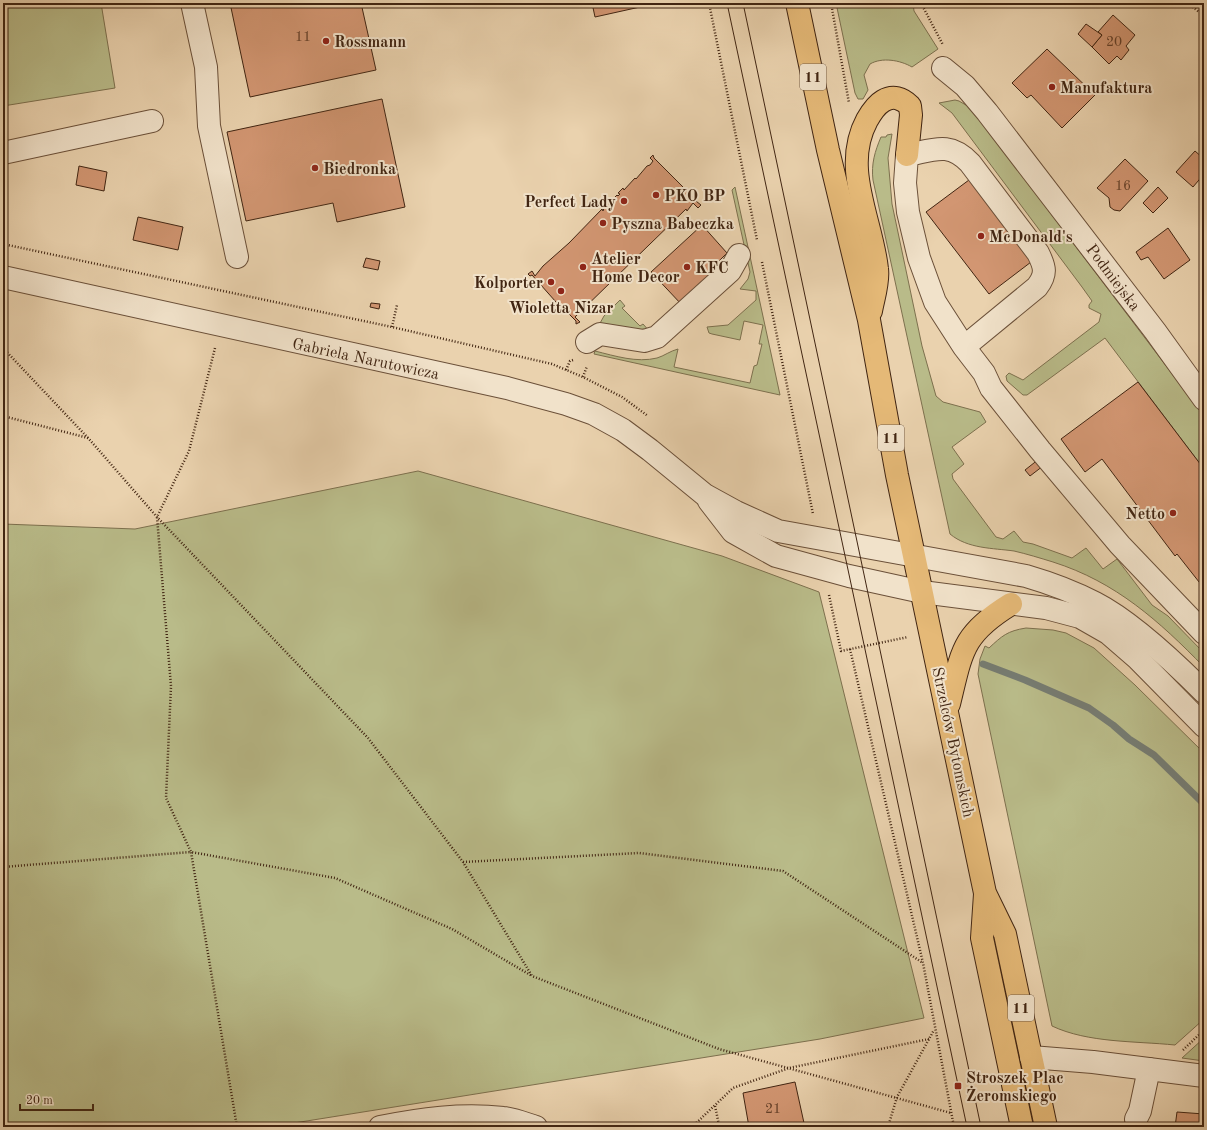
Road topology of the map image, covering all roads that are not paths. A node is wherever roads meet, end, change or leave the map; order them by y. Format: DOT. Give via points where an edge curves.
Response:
graph roads {
  1 [pos="192,3"];
  2 [pos="797,3"];
  3 [pos="943,68"];
  4 [pos="152,121"];
  5 [pos="3,153"];
  6 [pos="907,155"];
  7 [pos="738,255"];
  8 [pos="237,257"];
  9 [pos="3,277"];
  10 [pos="869,320"];
  11 [pos="587,342"];
  12 [pos="964,347"];
  13 [pos="1204,398"];
  14 [pos="705,495"];
  15 [pos="915,556"];
  16 [pos="922,592"];
  17 [pos="1011,604"];
  18 [pos="1204,633"];
  19 [pos="1204,692"];
  20 [pos="948,711"];
  21 [pos="1204,726"];
  22 [pos="985,893"];
  23 [pos="1031,1057"];
  24 [pos="1149,1068"];
  25 [pos="1204,1076"];
  26 [pos="1136,1119"];
  27 [pos="380,1127"];
  28 [pos="536,1127"];
  29 [pos="1022,1127"];
  30 [pos="1046,1127"];
  1 -- 8 [label="street" via="206,67 209,126"];
  2 -- 10 [label="highway, 11" via="828,150"];
  3 -- 13 [label="street, Podmiejska" via="965,86 987,112"];
  4 -- 5 [label="street"];
  6 -- 10 [label="highway" via="910,106 902,99 887,98 870,115 856,152 857,172 878,270"];
  6 -- 12 [label="street" via="905,183 908,212 919,258 935,302"];
  6 -- 12 [label="street" via="943,148 961,154 1038,253 1044,265 1043,279 1037,287"];
  7 -- 11 [label="street" via="730,271 658,337 644,341 600,334"];
  9 -- 14 [label="street, Gabriela Narutowicza" via="507,388 566,404 594,414 623,430"];
  10 -- 15 [label="highway, 11"];
  12 -- 18 [label="street" via="984,373 991,388 1120,545"];
  14 -- 15 [label="street, Gabriela Narutowicza" via="778,531"];
  14 -- 16 [label="street, Gabriela Narutowicza" via="733,532 776,556 836,573"];
  15 -- 16 [label="highway, 11"];
  15 -- 19 [label="street, Gabriela Narutowicza" via="1026,576 1060,586 1096,603 1131,627"];
  16 -- 17 [label="street, Gabriela Narutowicza"];
  16 -- 20 [label="highway, Strzelców Bytomskich / 11"];
  17 -- 20 [label="highway" via="988,618 964,647"];
  17 -- 21 [label="street, Gabriela Narutowicza" via="1046,608 1080,617 1108,633 1138,659"];
  20 -- 22 [label="highway, Strzelców Bytomskich / 11"];
  22 -- 23 [label="highway, Strzelców Bytomskich / 11" via="1005,934"];
  22 -- 29 [label="highway, Strzelców Bytomskich / 11" via="982,938"];
  23 -- 24 [label="street"];
  23 -- 30 [label="highway, Strzelców Bytomskich / 11"];
  24 -- 25 [label="street"];
  24 -- 26 [label="street"];
  27 -- 28 [label="street" via="456,1116 504,1118"];
}
